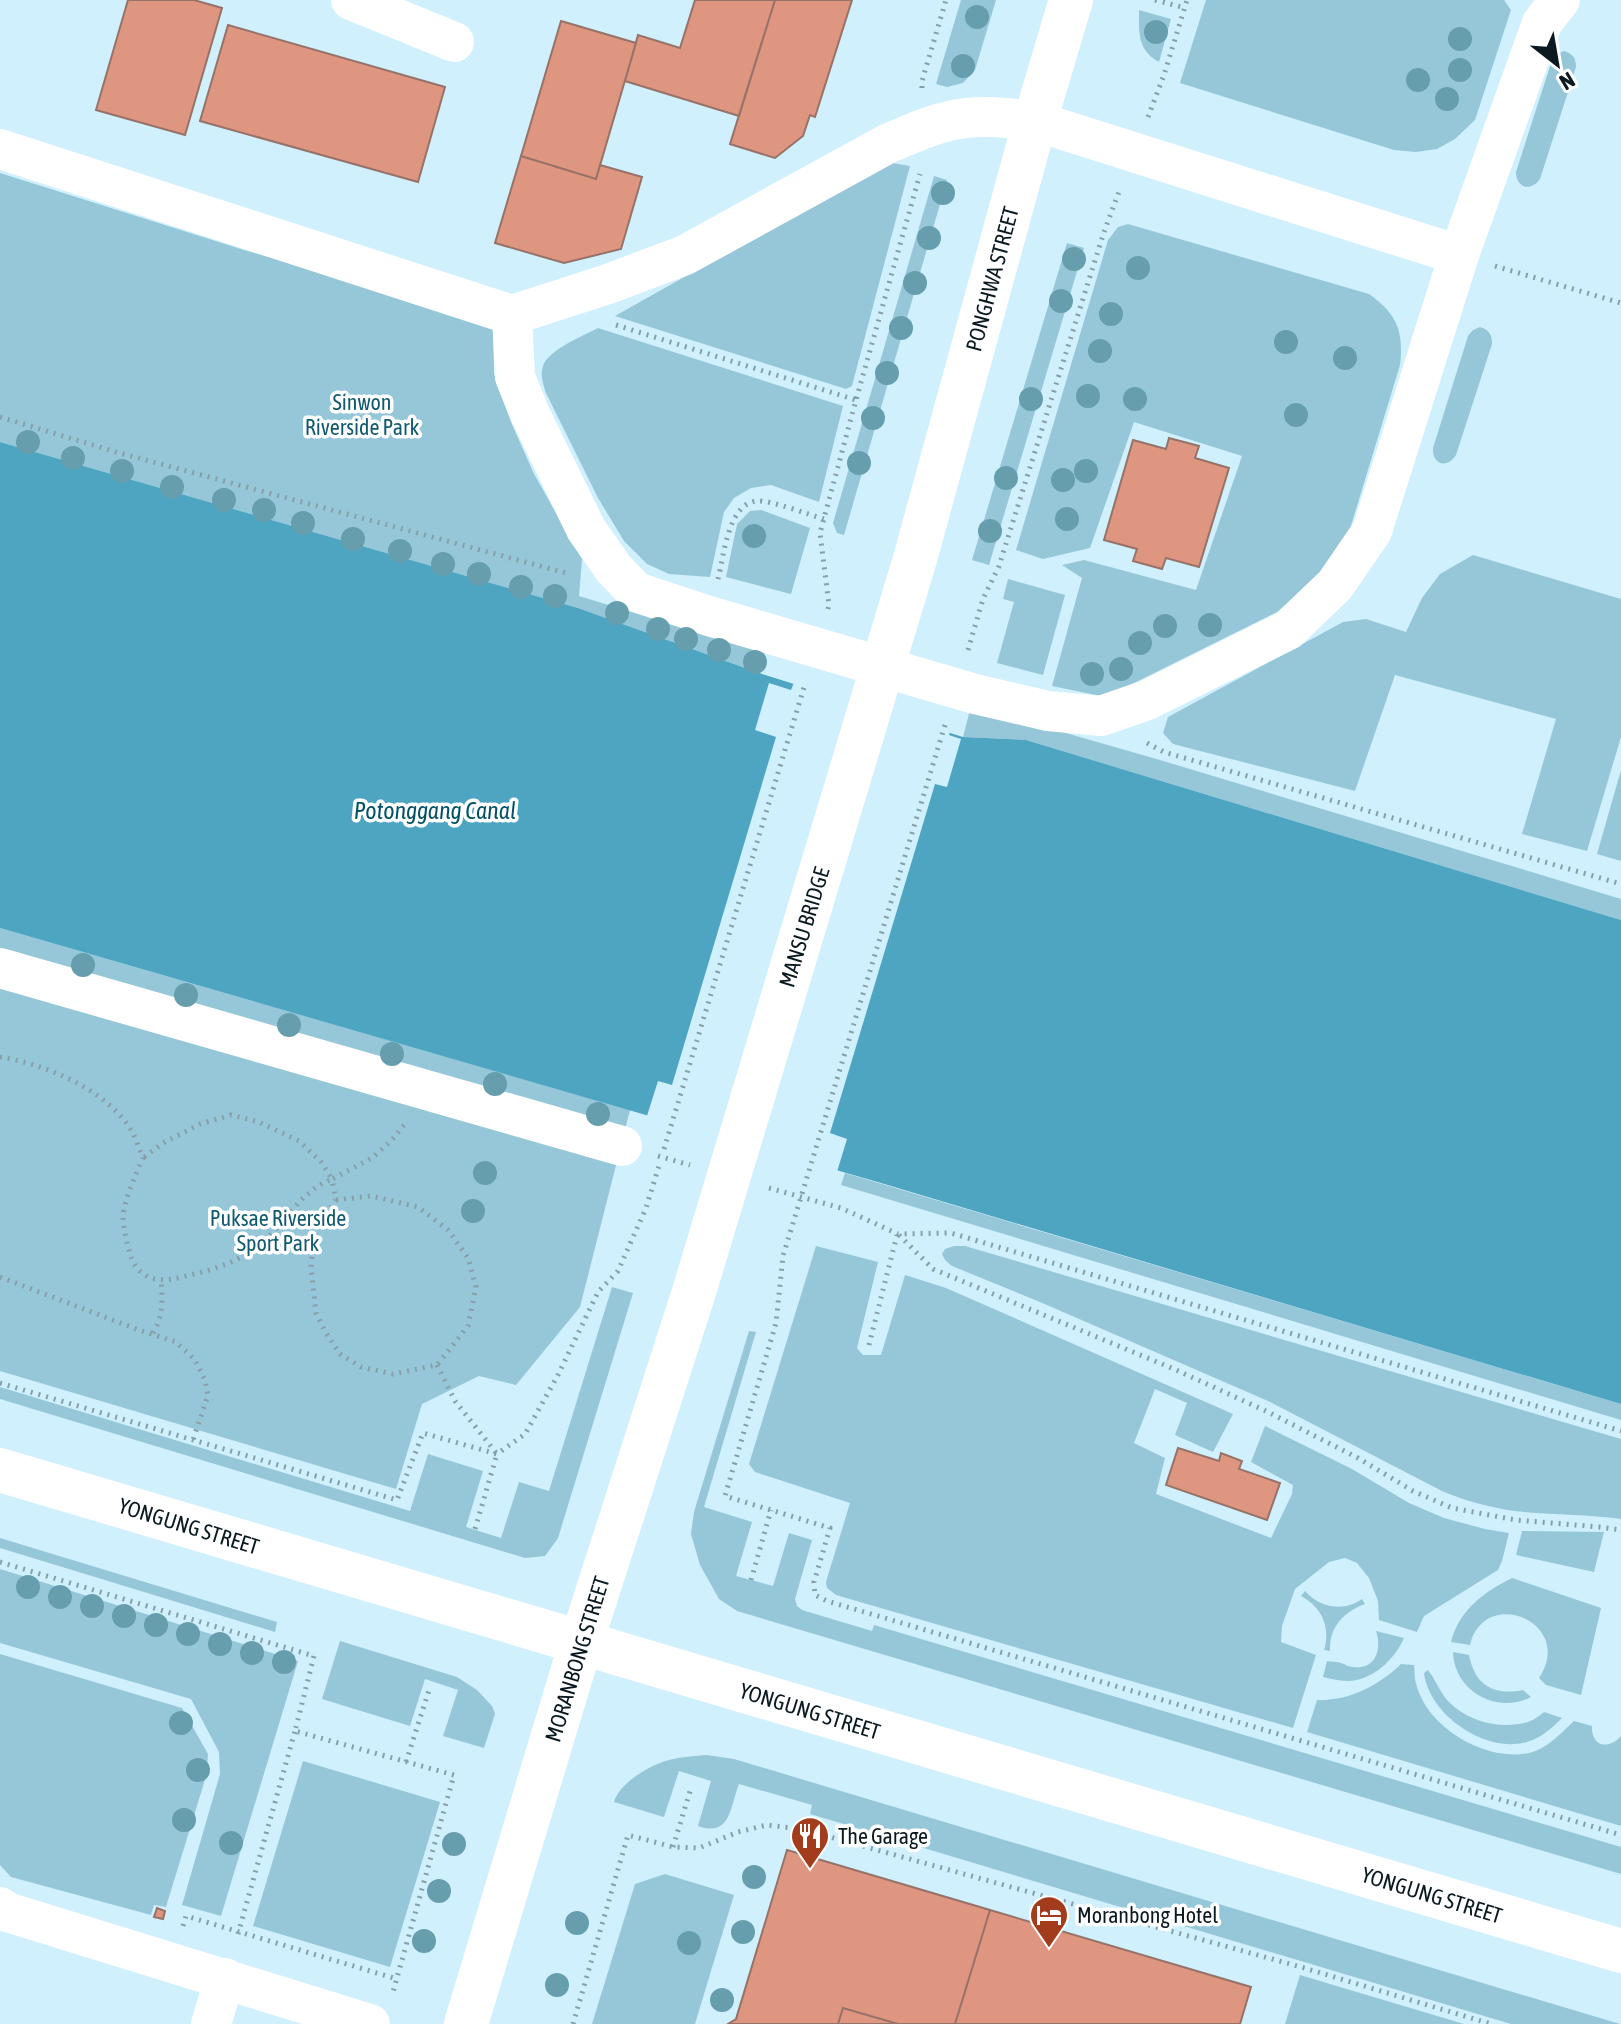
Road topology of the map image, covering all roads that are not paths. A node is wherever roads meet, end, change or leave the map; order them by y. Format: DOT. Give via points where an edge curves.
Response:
graph roads {
  1 [pos="351,0"];
  2 [pos="1071,0"];
  3 [pos="1560,0"];
  4 [pos="454,42"];
  5 [pos="1035,121"];
  6 [pos="0,149"];
  7 [pos="1459,255"];
  8 [pos="512,315"];
  9 [pos="915,559"];
  10 [pos="0,968"];
  11 [pos="622,1146"];
  12 [pos="693,1295"];
  13 [pos="0,1470"];
  14 [pos="581,1643"];
  15 [pos="0,1907"];
  16 [pos="1621,1951"];
  17 [pos="225,1978"];
  18 [pos="381,2009"];
  19 [pos="211,2024"];
  20 [pos="466,2024"];
  1 -- 4 [label="street"];
  2 -- 5 [label="main road, PONGHWA STREET"];
  3 -- 7 [label="street" via="1542,23"];
  5 -- 7 [label="street"];
  5 -- 8 [label="street" via="955,119 922,129 685,255"];
  5 -- 9 [label="main road, PONGHWA STREET"];
  6 -- 8 [label="street"];
  7 -- 8 [label="street" via="1372,531 1335,585 1288,630 1147,700 1101,716 1048,711 975,694 636,592 586,529 530,414 515,377"];
  9 -- 12 [label="main road, MANSU BRIDGE"];
  10 -- 11 [label="street"];
  12 -- 14 [label="main road, MORANBONG STREET"];
  13 -- 14 [label="main road, YONGUNG STREET"];
  14 -- 16 [label="main road, YONGUNG STREET"];
  14 -- 20 [label="main road, MORANBONG STREET"];
  15 -- 17 [label="street"];
  17 -- 18 [label="street"];
  17 -- 19 [label="street"];
}
